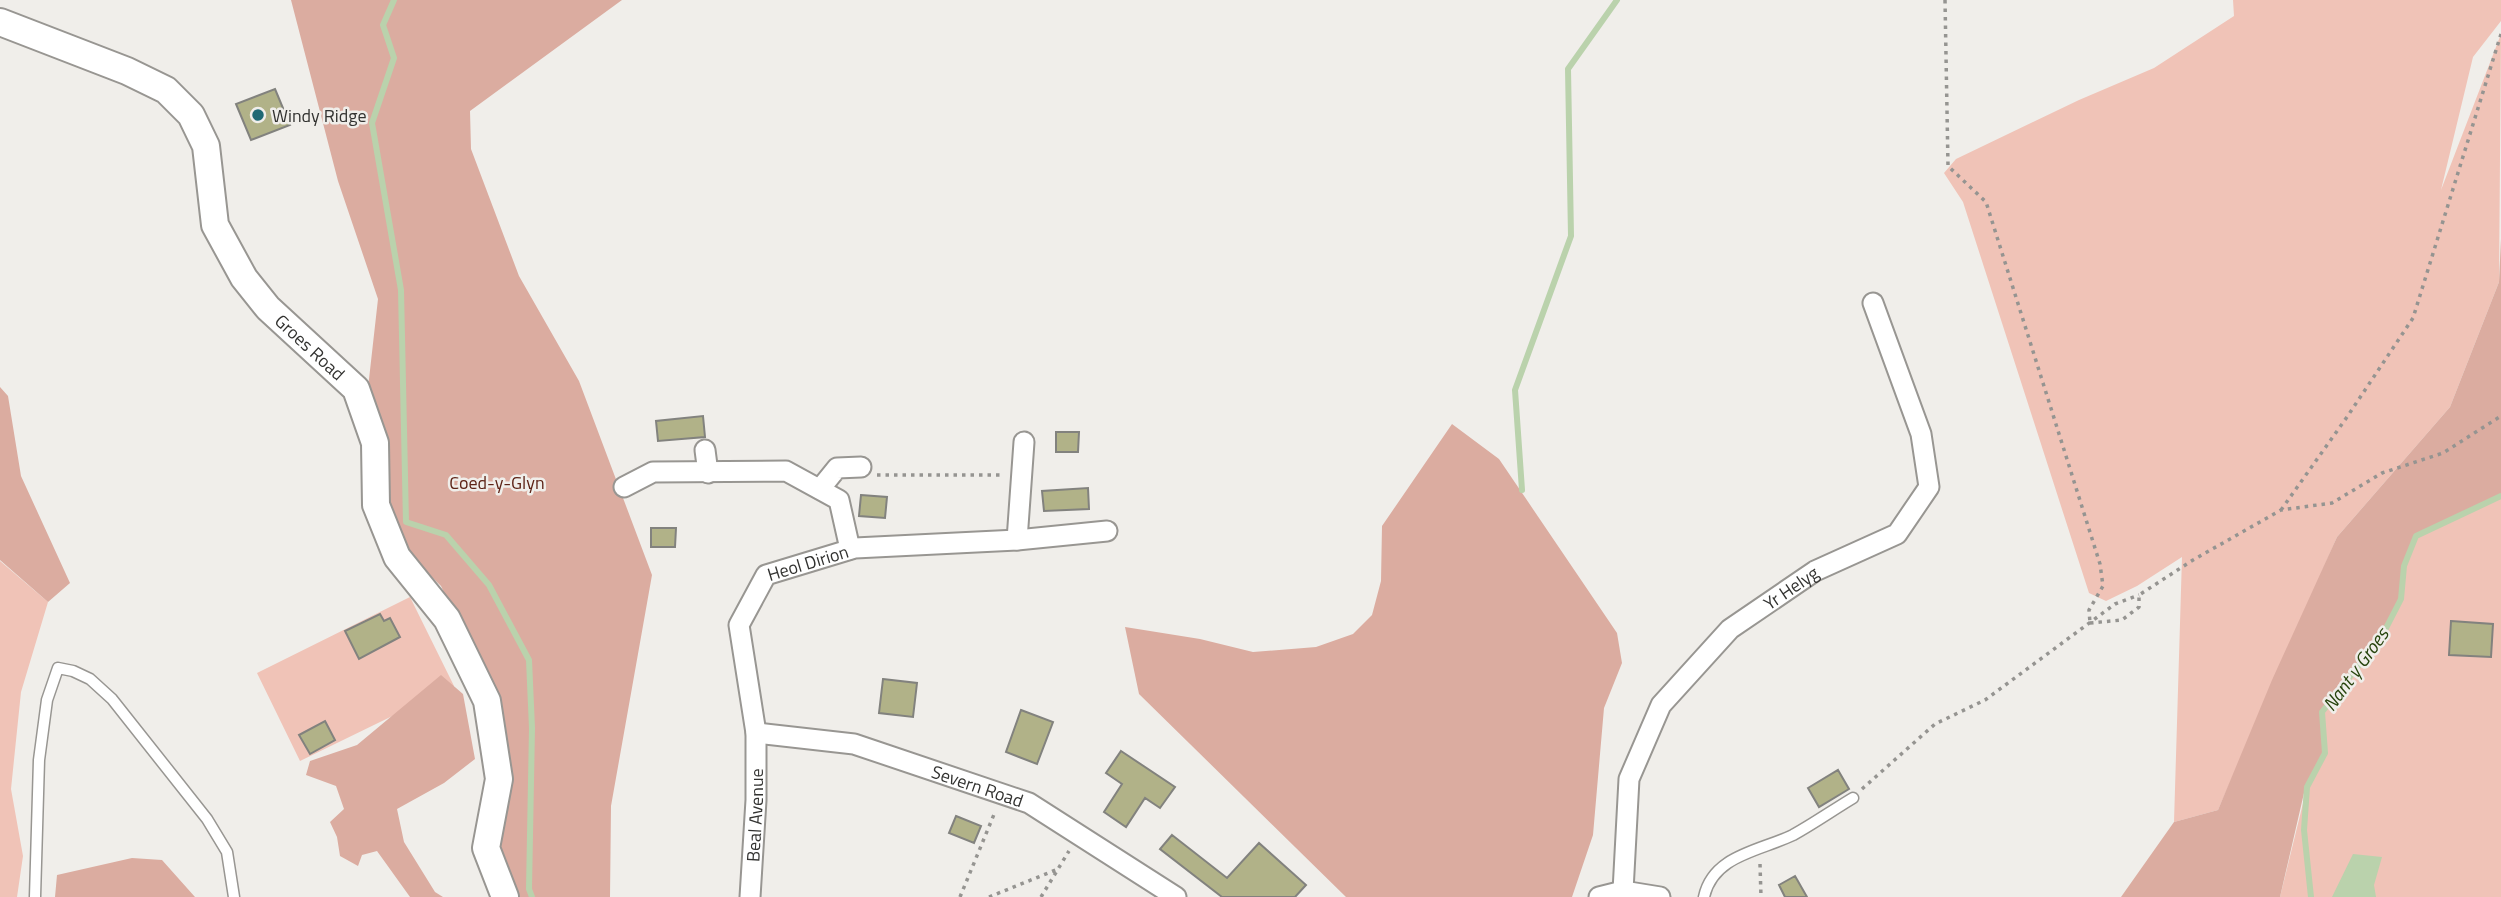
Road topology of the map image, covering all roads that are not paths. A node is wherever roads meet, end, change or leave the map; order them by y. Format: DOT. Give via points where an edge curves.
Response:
graph roads {
  1 [pos="0,22"];
  2 [pos="1873,303"];
  3 [pos="1024,442"];
  4 [pos="705,450"];
  5 [pos="861,467"];
  6 [pos="708,472"];
  7 [pos="624,487"];
  8 [pos="820,489"];
  9 [pos="1107,531"];
  10 [pos="1017,540"];
  11 [pos="850,549"];
  12 [pos="756,733"];
  13 [pos="1853,798"];
  14 [pos="1623,891"];
  15 [pos="35,897"];
  16 [pos="234,897"];
  17 [pos="505,897"];
  18 [pos="750,897"];
  19 [pos="1176,897"];
  20 [pos="1599,897"];
  21 [pos="1660,897"];
  22 [pos="1704,897"];
  1 -- 17 [label="street, Groes Road" via="136,75 166,90 191,115 206,146 215,225 238,268 268,309 356,389 375,443 376,505 397,557 447,619 487,701 499,779 486,848"];
  2 -- 14 [label="street, Yr Helyg" via="1921,434 1929,487 1897,534 1815,571 1730,629 1661,705 1629,779"];
  3 -- 10 [label="street"];
  4 -- 6 [label="street"];
  5 -- 8 [label="street" via="837,468"];
  6 -- 7 [label="street" via="653,472"];
  6 -- 8 [label="street" via="786,471"];
  8 -- 11 [label="street" via="839,500"];
  9 -- 10 [label="street, Heol Dirion"];
  10 -- 11 [label="street, Heol Dirion"];
  11 -- 12 [label="street, Heol Dirion" via="766,575 739,625"];
  12 -- 18 [label="street, Beal Avenue"];
  12 -- 19 [label="street, Severn Road" via="854,744 1029,803"];
  13 -- 22 [label="lane" via="1792,835 1733,858 1707,884"];
  14 -- 20 [label="street"];
  14 -- 21 [label="street"];
  15 -- 16 [label="lane" via="39,760 47,700 58,668 90,679 112,699 207,819 227,852"];
}
